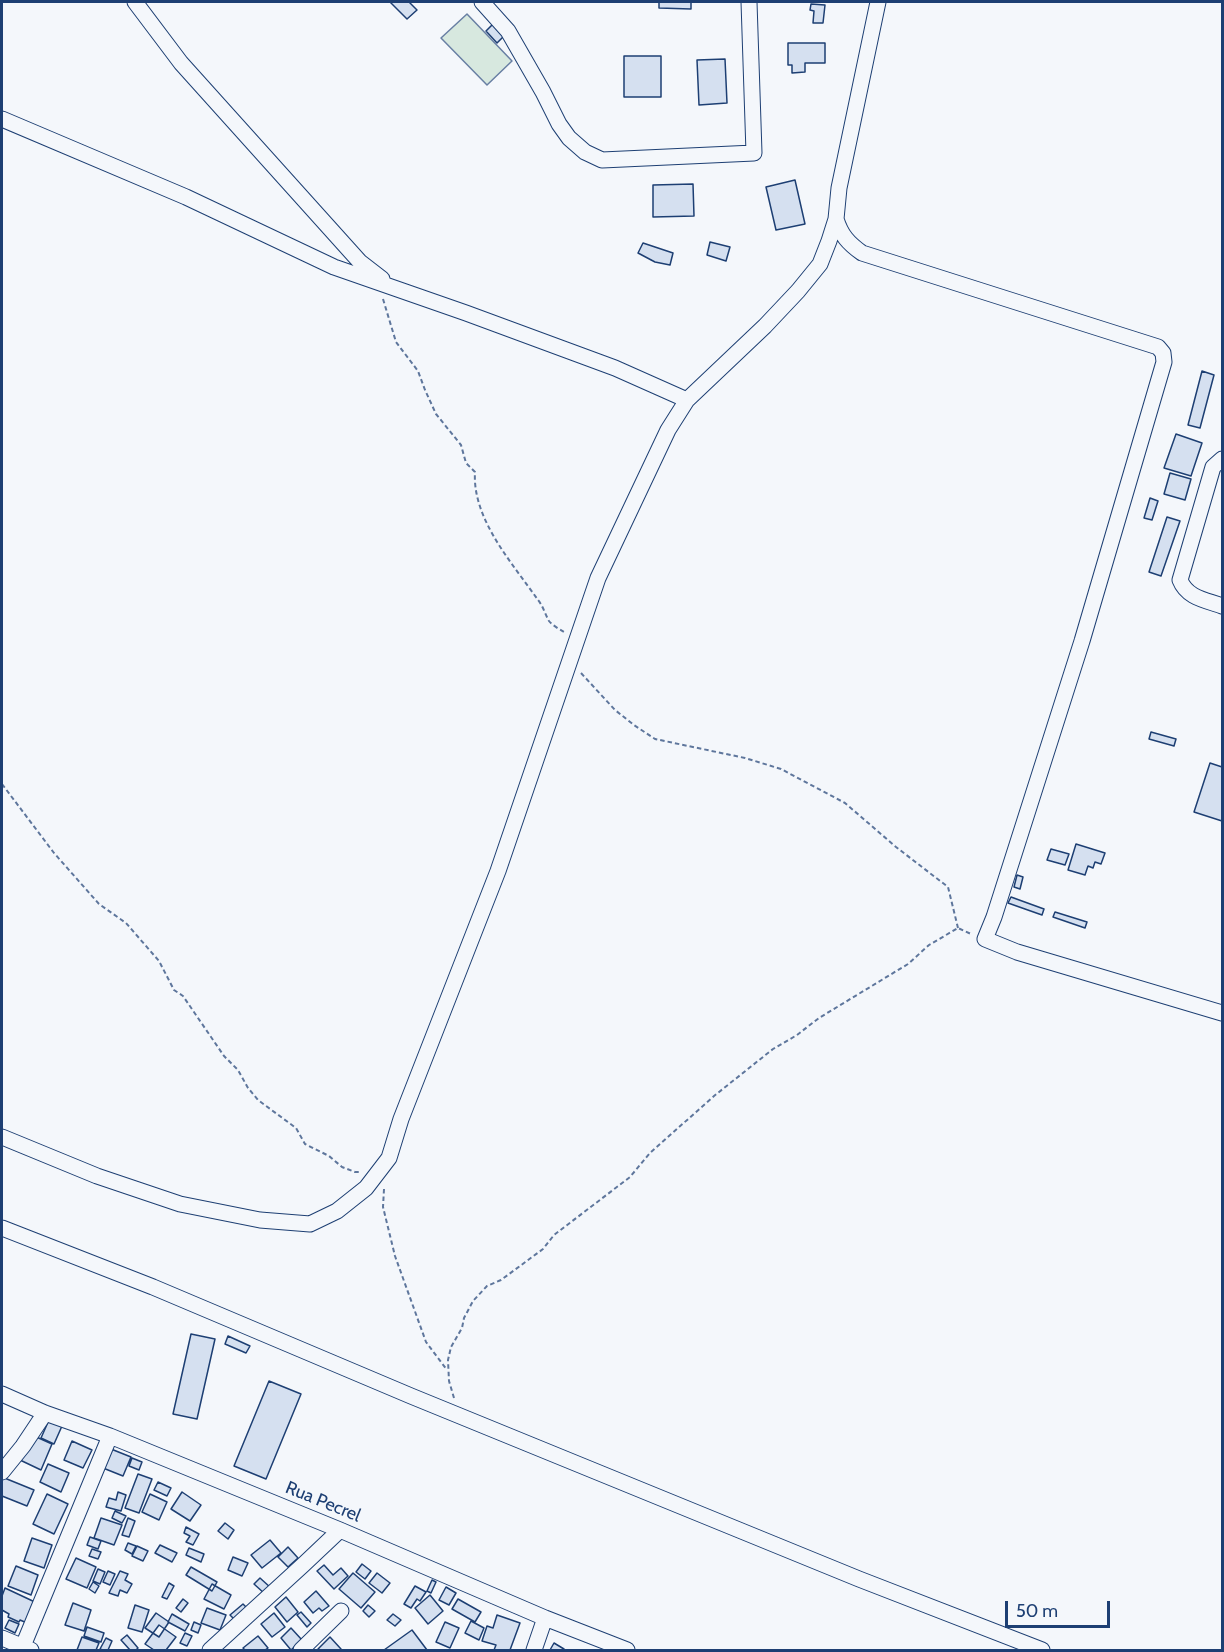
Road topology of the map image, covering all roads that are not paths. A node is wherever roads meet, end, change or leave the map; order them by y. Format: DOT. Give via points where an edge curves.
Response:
graph roads {
  1 [pos="135,2"];
  2 [pos="482,2"];
  3 [pos="749,2"];
  4 [pos="878,2"];
  5 [pos="2,119"];
  6 [pos="836,219"];
  7 [pos="389,294"];
  8 [pos="687,400"];
  9 [pos="1222,459"];
  10 [pos="1222,606"];
  11 [pos="1222,1012"];
  12 [pos="2,1137"];
  13 [pos="2,1228"];
  14 [pos="2,1394"];
  15 [pos="45,1413"];
  16 [pos="110,1436"];
  17 [pos="2,1472"];
  18 [pos="340,1530"];
  19 [pos="341,1611"];
  20 [pos="544,1618"];
  21 [pos="2,1638"];
  22 [pos="27,1648"];
  23 [pos="210,1650"];
  24 [pos="301,1650"];
  25 [pos="534,1650"];
  26 [pos="627,1650"];
  27 [pos="1042,1650"];
  1 -- 7 [label="street" via="180,63"];
  2 -- 3 [label="street" via="508,31 569,138 602,160 753,153"];
  4 -- 6 [label="street"];
  5 -- 7 [label="street" via="186,197"];
  6 -- 8 [label="street" via="820,264 798,291"];
  6 -- 11 [label="street" via="849,244 862,253 1158,347 1163,353 1164,362 1082,641 985,939 1017,952"];
  7 -- 8 [label="street" via="615,369"];
  8 -- 12 [label="street" via="668,430 598,578 498,871 389,1158 366,1188 337,1211 310,1224 260,1220 180,1204 97,1176"];
  9 -- 10 [label="street" via="1213,467 1180,580 1190,595"];
  13 -- 27 [label="street" via="859,1579"];
  14 -- 15 [label="street, Rua Pecrel"];
  15 -- 16 [label="street, Rua Pecrel"];
  15 -- 17 [label="street"];
  16 -- 18 [label="street, Rua Pecrel"];
  16 -- 22 [label="street"];
  18 -- 20 [label="street, Rua Pecrel"];
  18 -- 23 [label="street"];
  19 -- 24 [label="street"];
  20 -- 25 [label="street"];
  20 -- 26 [label="street, Rua Pecrel"];
  21 -- 22 [label="street"];
}
